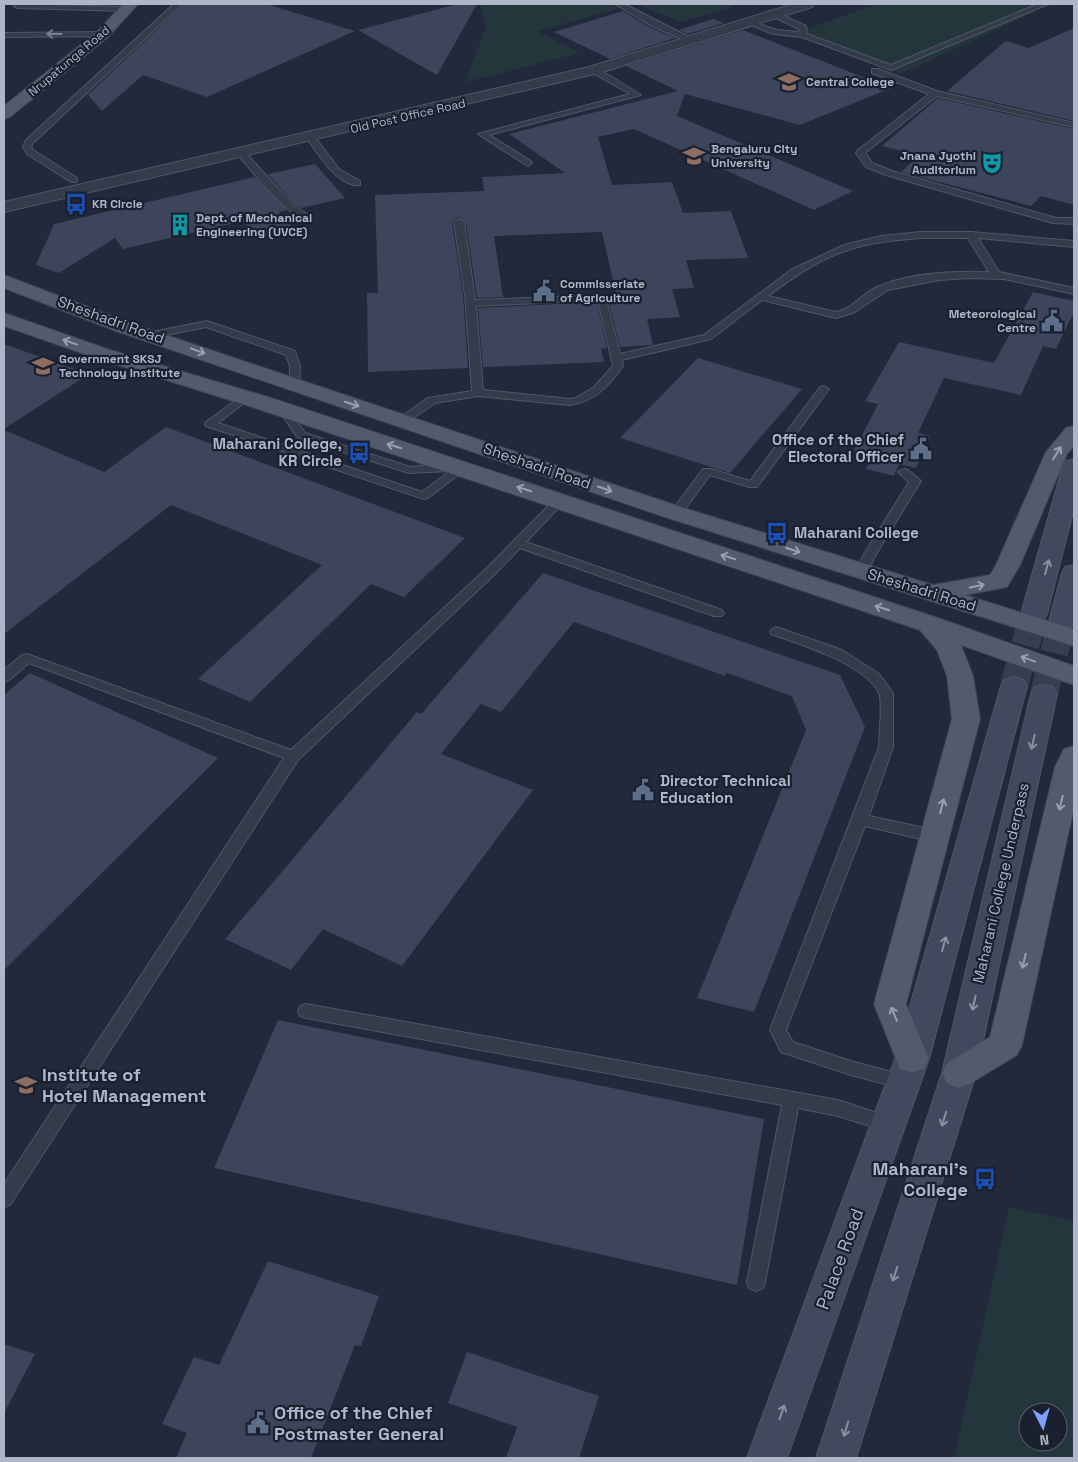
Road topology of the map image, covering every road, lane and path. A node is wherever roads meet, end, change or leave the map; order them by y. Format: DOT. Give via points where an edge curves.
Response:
graph roads {
  1 [pos="19,4"];
  2 [pos="178,4"];
  3 [pos="619,4"];
  4 [pos="807,4"];
  5 [pos="1044,4"];
  6 [pos="129,6"];
  7 [pos="778,9"];
  8 [pos="748,22"];
  9 [pos="103,34"];
  10 [pos="4,35"];
  11 [pos="803,35"];
  12 [pos="686,38"];
  13 [pos="843,60"];
  14 [pos="594,70"];
  15 [pos="935,94"];
  16 [pos="4,114"];
  17 [pos="1074,125"];
  18 [pos="311,138"];
  19 [pos="242,154"];
  20 [pos="528,163"];
  21 [pos="74,180"];
  22 [pos="357,183"];
  23 [pos="4,195"];
  24 [pos="4,207"];
  25 [pos="308,218"];
  26 [pos="1074,221"];
  27 [pos="459,222"];
  28 [pos="971,235"];
  29 [pos="1074,244"];
  30 [pos="996,275"];
  31 [pos="4,280"];
  32 [pos="1074,291"];
  33 [pos="760,297"];
  34 [pos="471,303"];
  35 [pos="4,319"];
  36 [pos="152,335"];
  37 [pos="616,358"];
  38 [pos="295,386"];
  39 [pos="824,389"];
  40 [pos="478,393"];
  41 [pos="245,397"];
  42 [pos="402,421"];
  43 [pos="1074,432"];
  44 [pos="1074,466"];
  45 [pos="459,468"];
  46 [pos="904,472"];
  47 [pos="559,501"];
  48 [pos="676,513"];
  49 [pos="518,543"];
  50 [pos="862,572"];
  51 [pos="1074,573"];
  52 [pos="929,593"];
  53 [pos="718,613"];
  54 [pos="1034,614"];
  55 [pos="929,624"];
  56 [pos="1068,630"];
  57 [pos="776,631"];
  58 [pos="1074,676"];
  59 [pos="4,677"];
  60 [pos="1014,686"];
  61 [pos="1044,694"];
  62 [pos="293,756"];
  63 [pos="1074,756"];
  64 [pos="860,819"];
  65 [pos="934,836"];
  66 [pos="306,1011"];
  67 [pos="908,1070"];
  68 [pos="959,1072"];
  69 [pos="791,1101"];
  70 [pos="889,1124"];
  71 [pos="4,1199"];
  72 [pos="756,1282"];
  73 [pos="766,1458"];
  74 [pos="836,1458"];
  1 -- 6 [label="lane"];
  2 -- 21 [label="lane" via="29,142 30,152"];
  3 -- 12 [label="lane"];
  4 -- 7 [label="street, Old Post Office Road"];
  5 -- 11 [label="lane" via="891,68"];
  6 -- 9 [label="main road, Nrupatunga Road"];
  7 -- 8 [label="street, Old Post Office Road"];
  7 -- 11 [label="lane" via="803,28"];
  7 -- 12 [label="street, Old Post Office Road"];
  8 -- 11 [label="lane" via="776,32"];
  8 -- 12 [label="street, Old Post Office Road"];
  9 -- 10 [label="lane, one-way"];
  9 -- 16 [label="main road, Nrupatunga Road"];
  12 -- 14 [label="street, Old Post Office Road"];
  12 -- 21 [label="street, Old Post Office Road" via="510,84"];
  13 -- 15 [label="lane"];
  14 -- 18 [label="street, Old Post Office Road"];
  14 -- 20 [label="lane" via="637,95 482,134"];
  15 -- 17 [label="lane"];
  15 -- 26 [label="lane" via="860,153 869,164 889,173 1056,221"];
  18 -- 19 [label="street, Old Post Office Road"];
  18 -- 22 [label="lane" via="336,171"];
  19 -- 24 [label="street, Old Post Office Road"];
  19 -- 25 [label="lane" via="292,208"];
  21 -- 23 [label="street, Old Post Office Road"];
  27 -- 34 [label="lane"];
  28 -- 29 [label="lane"];
  28 -- 30 [label="lane"];
  28 -- 33 [label="lane" via="881,239 844,248 794,272"];
  30 -- 32 [label="lane"];
  30 -- 33 [label="lane" via="912,280 883,288 846,314 836,315"];
  31 -- 36 [label="main road, Sheshadri Road"];
  33 -- 37 [label="lane" via="700,340"];
  34 -- 37 [label="lane" via="602,297"];
  34 -- 40 [label="lane"];
  41 -- 35 [label="main road, Sheshadri Road, one-way" via="103,354"];
  36 -- 38 [label="main road, Sheshadri Road, one-way"];
  36 -- 38 [label="lane" via="207,324 291,353"];
  37 -- 40 [label="lane" via="618,366 602,386 581,401"];
  38 -- 42 [label="main road, Sheshadri Road, one-way"];
  39 -- 48 [label="lane" via="753,485 707,471"];
  40 -- 42 [label="lane" via="432,400"];
  41 -- 45 [label="main road, Sheshadri Road"];
  41 -- 45 [label="lane" via="210,424 424,496"];
  42 -- 48 [label="main road, Sheshadri Road, one-way"];
  52 -- 43 [label="main road, one-way" via="998,581 1057,452"];
  54 -- 44 [label="main road, one-way"];
  47 -- 45 [label="main road, Sheshadri Road, one-way"];
  46 -- 50 [label="lane" via="915,482"];
  47 -- 49 [label="lane"];
  55 -- 47 [label="main road, Sheshadri Road, one-way"];
  48 -- 50 [label="main road, Sheshadri Road, one-way"];
  49 -- 53 [label="lane"];
  49 -- 62 [label="lane"];
  50 -- 52 [label="main road, Sheshadri Road"];
  51 -- 56 [label="main road"];
  52 -- 56 [label="main road, Sheshadri Road"];
  58 -- 55 [label="main road, Sheshadri Road, one-way"];
  65 -- 55 [label="main road, one-way" via="966,719 960,676 949,647"];
  57 -- 64 [label="lane" via="837,653 874,677 886,692 886,747"];
  59 -- 62 [label="lane" via="27,658"];
  67 -- 60 [label="main road, one-way"];
  61 -- 68 [label="main road, Maharani College Underpass, one-way"];
  62 -- 71 [label="lane"];
  63 -- 68 [label="main road, one-way" via="1005,1045"];
  64 -- 65 [label="lane"];
  64 -- 67 [label="lane" via="778,1030 787,1047 850,1068"];
  67 -- 65 [label="main road, one-way" via="890,1004"];
  66 -- 69 [label="lane"];
  67 -- 70 [label="main road, Palace Road"];
  68 -- 74 [label="main road, one-way"];
  69 -- 70 [label="lane" via="838,1108"];
  69 -- 72 [label="lane"];
  73 -- 70 [label="main road, Palace Road, one-way"];
}
